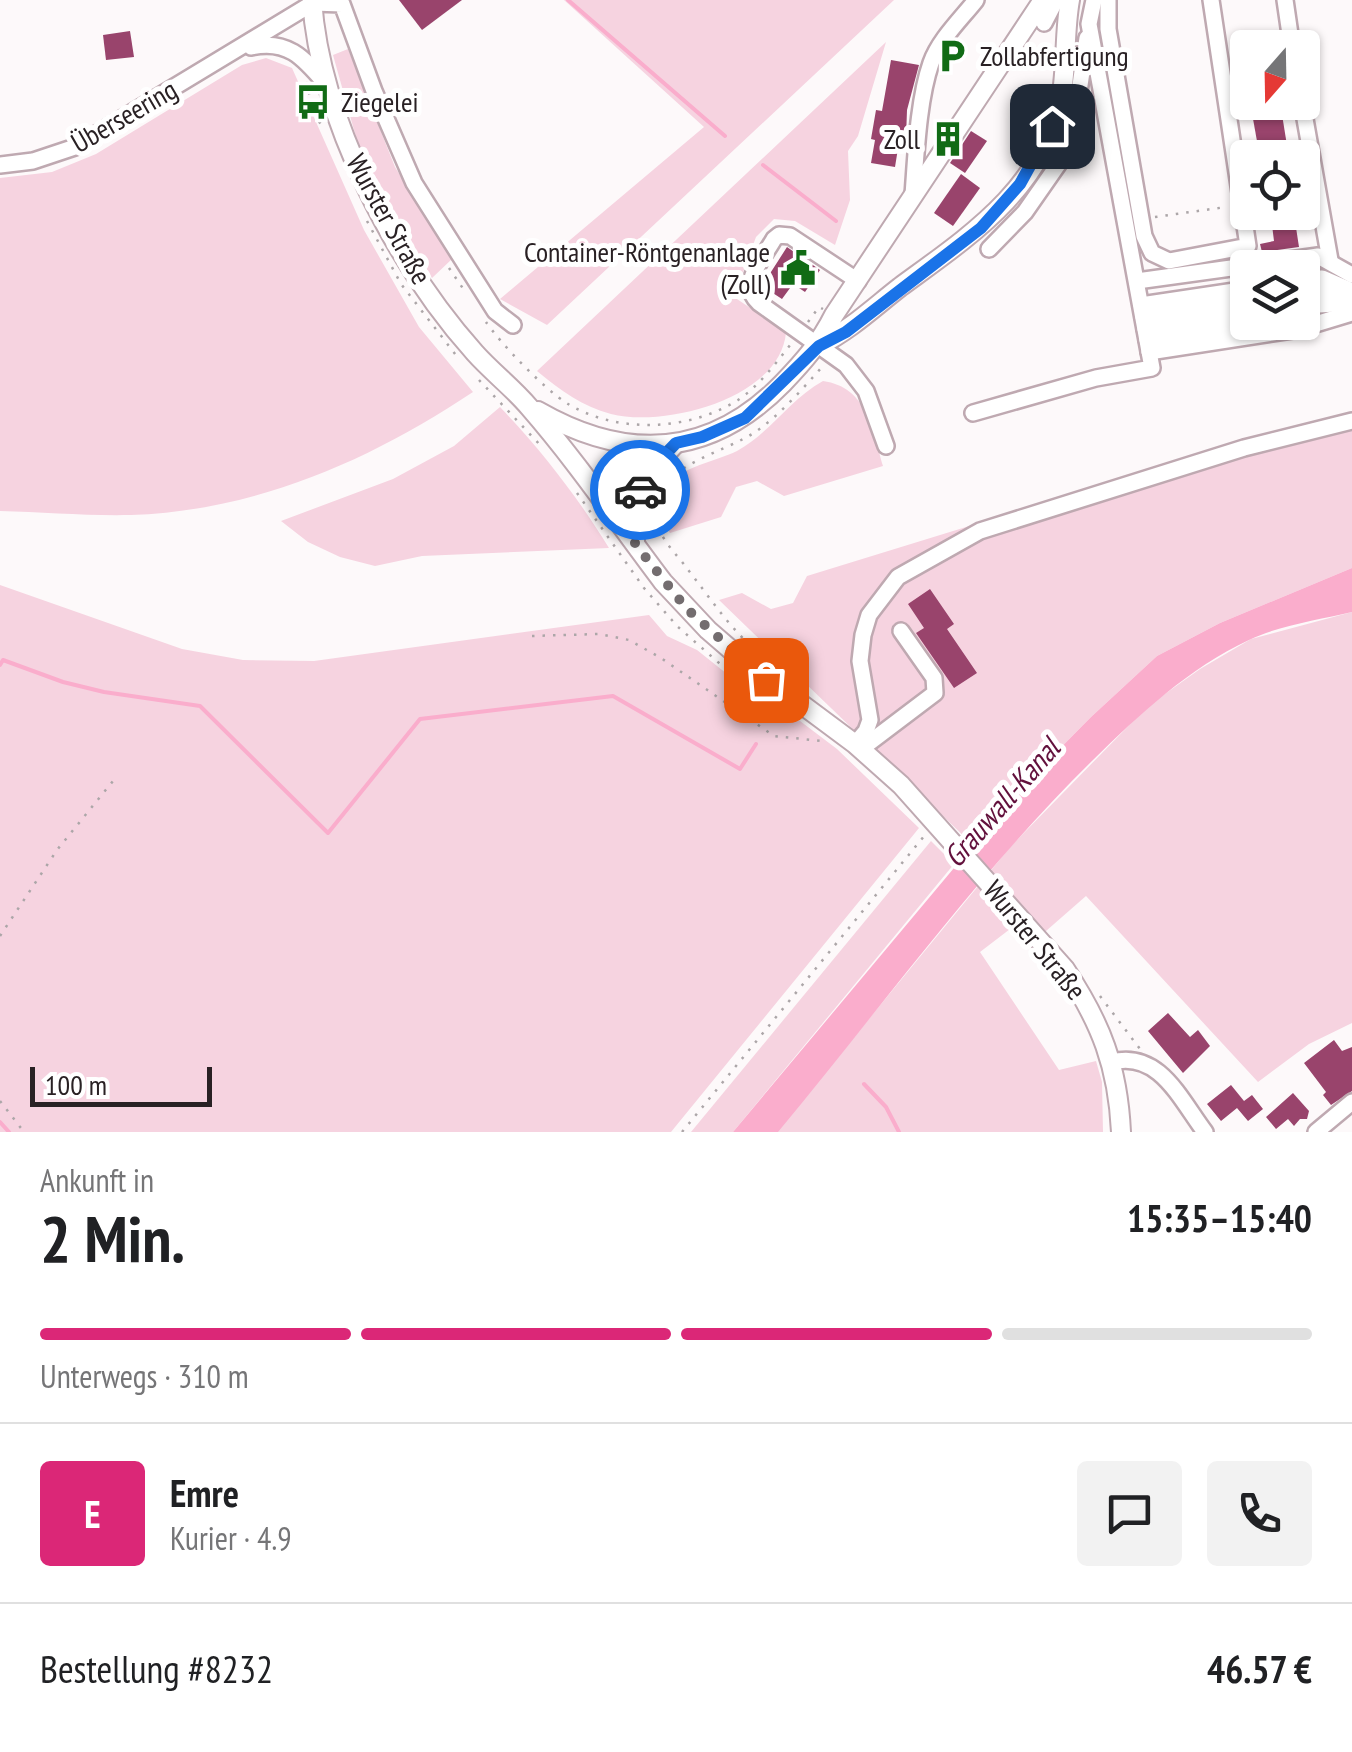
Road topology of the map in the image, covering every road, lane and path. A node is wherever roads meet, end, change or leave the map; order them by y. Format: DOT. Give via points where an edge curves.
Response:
graph roads {
  1 [pos="976,0"];
  2 [pos="1042,0"];
  3 [pos="1056,0"];
  4 [pos="1070,0"];
  5 [pos="1094,0"];
  6 [pos="1108,0"];
  7 [pos="1210,0"];
  8 [pos="1288,0"];
  9 [pos="312,1"];
  10 [pos="1044,24"];
  11 [pos="1089,24"];
  12 [pos="1290,30"];
  13 [pos="242,48"];
  14 [pos="325,83"];
  15 [pos="1305,120"];
  16 [pos="1232,140"];
  17 [pos="0,165"];
  18 [pos="912,200"];
  19 [pos="1230,206"];
  20 [pos="1141,220"];
  21 [pos="1246,230"];
  22 [pos="989,249"];
  23 [pos="1330,260"];
  24 [pos="449,268"];
  25 [pos="1320,268"];
  26 [pos="1320,278"];
  27 [pos="1352,279"];
  28 [pos="858,281"];
  29 [pos="1230,285"];
  30 [pos="1320,291"];
  31 [pos="1230,295"];
  32 [pos="470,298"];
  33 [pos="1350,303"];
  34 [pos="1320,305"];
  35 [pos="1230,306"];
  36 [pos="1320,312"];
  37 [pos="480,313"];
  38 [pos="834,315"];
  39 [pos="1230,316"];
  40 [pos="1230,322"];
  41 [pos="1144,323"];
  42 [pos="513,326"];
  43 [pos="800,332"];
  44 [pos="826,350"];
  45 [pos="528,406"];
  46 [pos="973,414"];
  47 [pos="1352,421"];
  48 [pos="676,443"];
  49 [pos="627,445"];
  50 [pos="886,446"];
  51 [pos="635,502"];
  52 [pos="610,514"];
  53 [pos="635,544"];
  54 [pos="901,630"];
  55 [pos="532,636"];
  56 [pos="762,655"];
  57 [pos="852,742"];
  58 [pos="113,781"];
  59 [pos="942,830"];
  60 [pos="0,936"];
  61 [pos="1112,1062"];
  62 [pos="0,1101"];
  63 [pos="1352,1102"];
  64 [pos="24,1132"];
  65 [pos="682,1132"];
  66 [pos="1121,1132"];
  67 [pos="1205,1132"];
  68 [pos="1316,1132"];
  1 -- 18 [label="street" via="931,63"];
  2 -- 18 [label="main road"];
  3 -- 10 [label="street"];
  4 -- 44 [label="main road" via="1061,98 1020,184 981,228"];
  5 -- 11 [label="street"];
  6 -- 20 [label="street"];
  7 -- 16 [label="street"];
  8 -- 12 [label="street"];
  9 -- 13 [label="street, Überseering"];
  9 -- 14 [label="main road, Wurster Straße"];
  9 -- 42 [label="street" via="346,7 414,183 495,311"];
  11 -- 22 [label="street" via="1071,146 1025,212"];
  11 -- 41 [label="street"];
  13 -- 14 [label="street" via="266,43 294,50"];
  13 -- 17 [label="street, Überseering" via="75,147 34,162"];
  14 -- 45 [label="main road, Wurster Straße" via="385,222 415,271 474,352"];
  15 -- 23 [label="street"];
  18 -- 28 [label="main road"];
  19 -- 20 [label="path"];
  20 -- 21 [label="street" via="1152,253 1169,261 1248,246"];
  23 -- 27 [label="street"];
  23 -- 41 [label="street" via="1318,256"];
  24 -- 32 [label="path"];
  25 -- 27 [label="street"];
  26 -- 33 [label="street"];
  28 -- 38 [label="main road"];
  28 -- 43 [label="street" via="790,236 774,239 748,284 750,295"];
  29 -- 41 [label="street"];
  30 -- 33 [label="street"];
  31 -- 41 [label="street"];
  33 -- 34 [label="street"];
  33 -- 36 [label="street"];
  33 -- 41 [label="street" via="1299,329"];
  35 -- 41 [label="street"];
  37 -- 43 [label="path" via="566,403 631,424 717,411 759,382"];
  38 -- 43 [label="path" via="819,308"];
  38 -- 44 [label="main road"];
  39 -- 41 [label="street"];
  40 -- 41 [label="street"];
  41 -- 46 [label="street" via="1096,378"];
  43 -- 44 [label="street"];
  44 -- 48 [label="main road, Wurster Straße" via="745,418"];
  44 -- 50 [label="street" via="866,390"];
  44 -- 56 [label="path" via="759,430 673,474 655,514 663,537 734,630"];
  45 -- 49 [label="main road, Wurster Straße" via="572,429"];
  45 -- 52 [label="main road, Wurster Straße"];
  47 -- 57 [label="street" via="980,530 898,577 869,615 863,635 860,661 870,720"];
  48 -- 49 [label="main road, Wurster Straße"];
  48 -- 51 [label="main road"];
  49 -- 51 [label="main road"];
  49 -- 52 [label="main road" via="612,478"];
  51 -- 53 [label="main road"];
  52 -- 53 [label="main road, Wurster Straße"];
  53 -- 57 [label="main road, Wurster Straße" via="708,630"];
  54 -- 57 [label="street" via="934,678 935,693"];
  55 -- 57 [label="path" via="629,640 774,736"];
  57 -- 59 [label="main road, Wurster Straße"];
  58 -- 60 [label="path"];
  59 -- 61 [label="main road, Wurster Straße" via="1066,969"];
  59 -- 65 [label="path"];
  61 -- 66 [label="main road, Wurster Straße"];
  61 -- 67 [label="street" via="1140,1060 1156,1068"];
  62 -- 64 [label="path"];
  63 -- 68 [label="street"];
}
